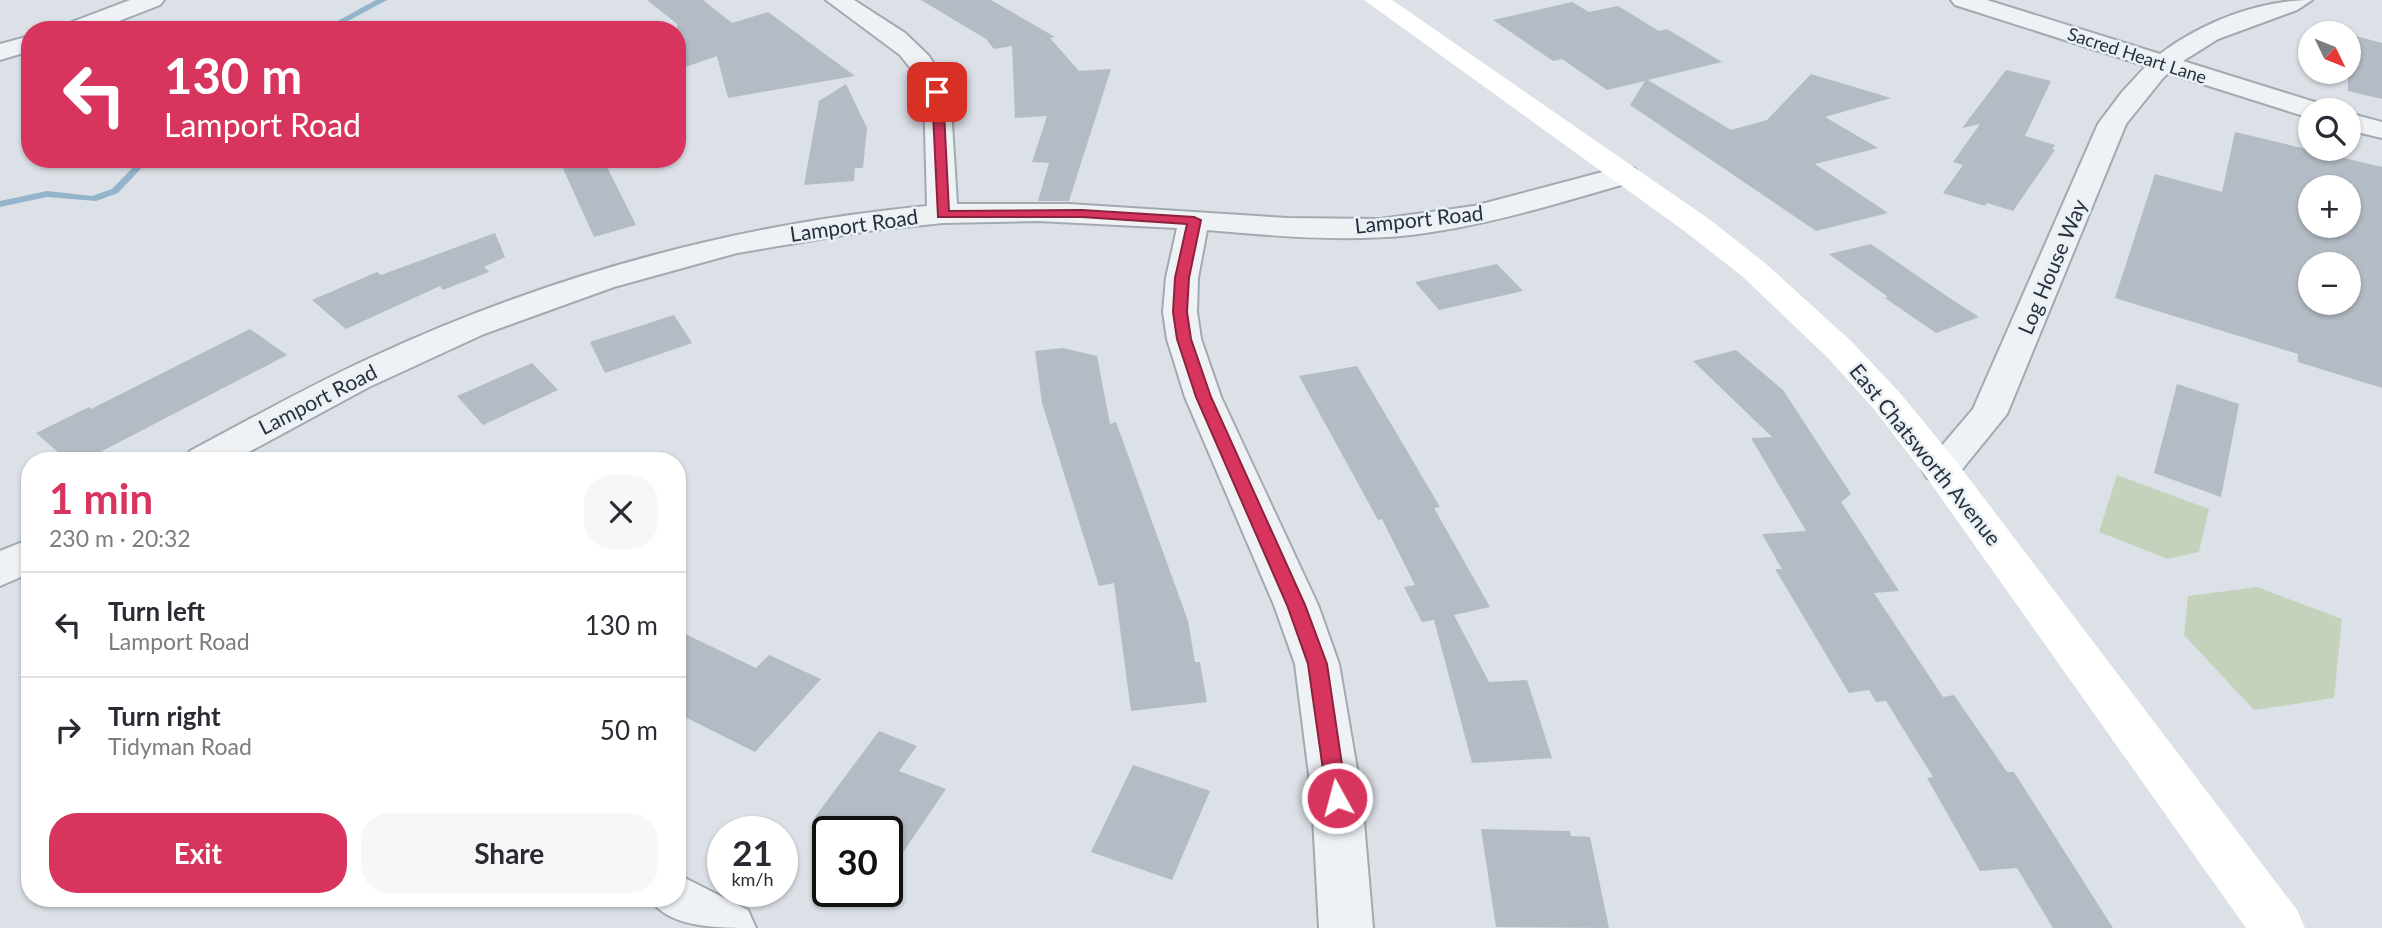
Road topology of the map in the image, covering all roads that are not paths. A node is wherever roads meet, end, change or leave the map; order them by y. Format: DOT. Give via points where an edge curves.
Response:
graph roads {
  1 [pos="152,0"];
  2 [pos="838,0"];
  3 [pos="1376,0"];
  4 [pos="1963,0"];
  5 [pos="2300,0"];
  6 [pos="97,21"];
  7 [pos="21,46"];
  8 [pos="0,52"];
  9 [pos="2162,65"];
  10 [pos="2298,106"];
  11 [pos="2361,124"];
  12 [pos="2382,130"];
  13 [pos="1625,175"];
  14 [pos="943,214"];
  15 [pos="1194,220"];
  16 [pos="219,452"];
  17 [pos="1941,469"];
  18 [pos="21,559"];
  19 [pos="0,570"];
  20 [pos="686,904"];
  21 [pos="729,928"];
  22 [pos="1346,928"];
  23 [pos="2278,928"];
  1 -- 6 [label="street"];
  2 -- 14 [label="street" via="912,50 932,77 937,92"];
  3 -- 13 [label="street, East Chatsworth Avenue"];
  4 -- 9 [label="street, Sacred Heart Lane"];
  5 -- 9 [label="street, Log House Way" via="2210,33"];
  7 -- 8 [label="street"];
  9 -- 10 [label="street, Sacred Heart Lane"];
  9 -- 17 [label="street, Log House Way" via="2112,124 1989,414"];
  11 -- 12 [label="street"];
  13 -- 15 [label="street, Lamport Road" via="1510,208 1427,223 1290,228"];
  13 -- 17 [label="street, East Chatsworth Avenue" via="1698,226 1801,312 1887,401"];
  14 -- 15 [label="street, Lamport Road"];
  14 -- 16 [label="street, Lamport Road" via="744,242 586,286 405,355"];
  15 -- 22 [label="street" via="1182,278 1184,339 1203,397 1296,605 1317,664 1337,798"];
  17 -- 23 [label="street, East Chatsworth Avenue"];
  18 -- 19 [label="street"];
  20 -- 21 [label="street"];
}
